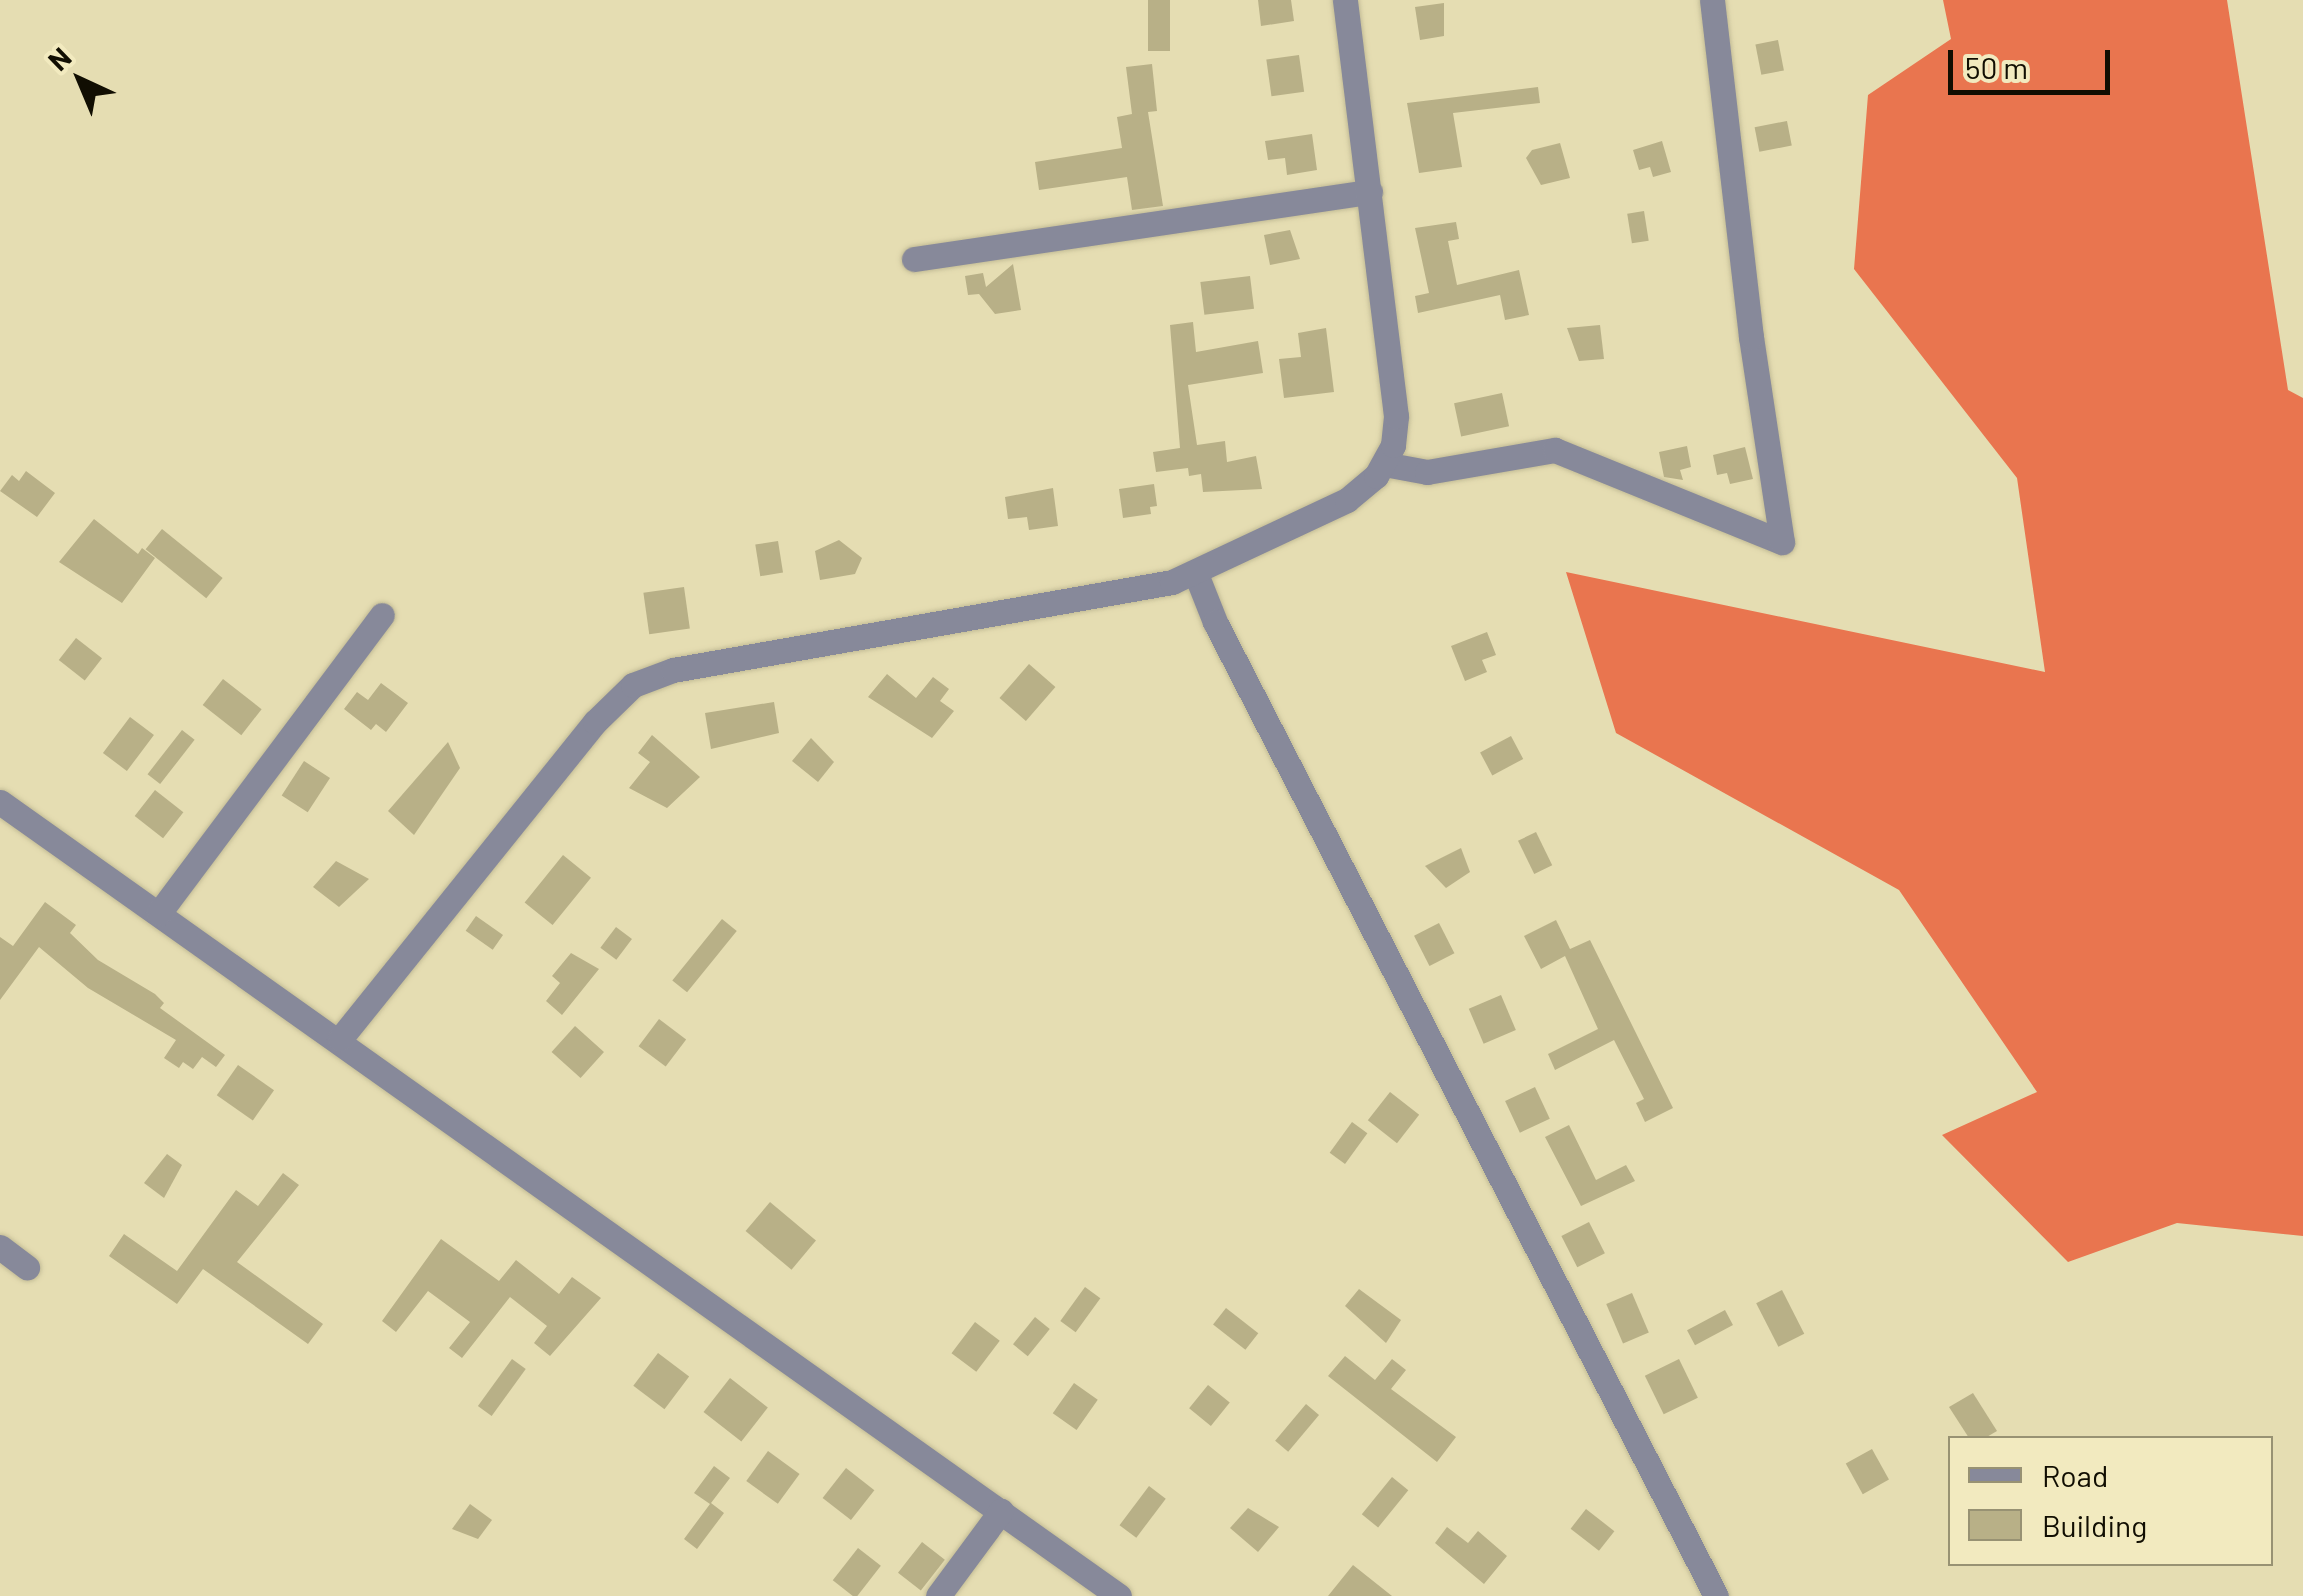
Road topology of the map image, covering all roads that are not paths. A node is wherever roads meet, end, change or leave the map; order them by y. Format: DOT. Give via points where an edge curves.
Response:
graph roads {
  1 [pos="1345,0"];
  2 [pos="1712,0"];
  3 [pos="1370,192"];
  4 [pos="914,260"];
  5 [pos="1384,464"];
  6 [pos="1196,574"];
  7 [pos="382,615"];
  8 [pos="0,802"];
  9 [pos="158,913"];
  10 [pos="340,1039"];
  11 [pos="0,1248"];
  12 [pos="27,1267"];
  13 [pos="1000,1511"];
  14 [pos="938,1596"];
  15 [pos="1119,1596"];
  16 [pos="1716,1596"];
  1 -- 3 [label="street"];
  2 -- 5 [label="street" via="1782,542 1556,450 1427,472"];
  3 -- 4 [label="street"];
  3 -- 5 [label="street" via="1396,416"];
  5 -- 6 [label="street" via="1347,500"];
  6 -- 10 [label="street" via="673,670 633,685 595,722"];
  6 -- 16 [label="street"];
  7 -- 9 [label="street"];
  8 -- 9 [label="street"];
  9 -- 10 [label="street"];
  10 -- 13 [label="street"];
  11 -- 12 [label="street"];
  13 -- 14 [label="street"];
  13 -- 15 [label="street"];
}
